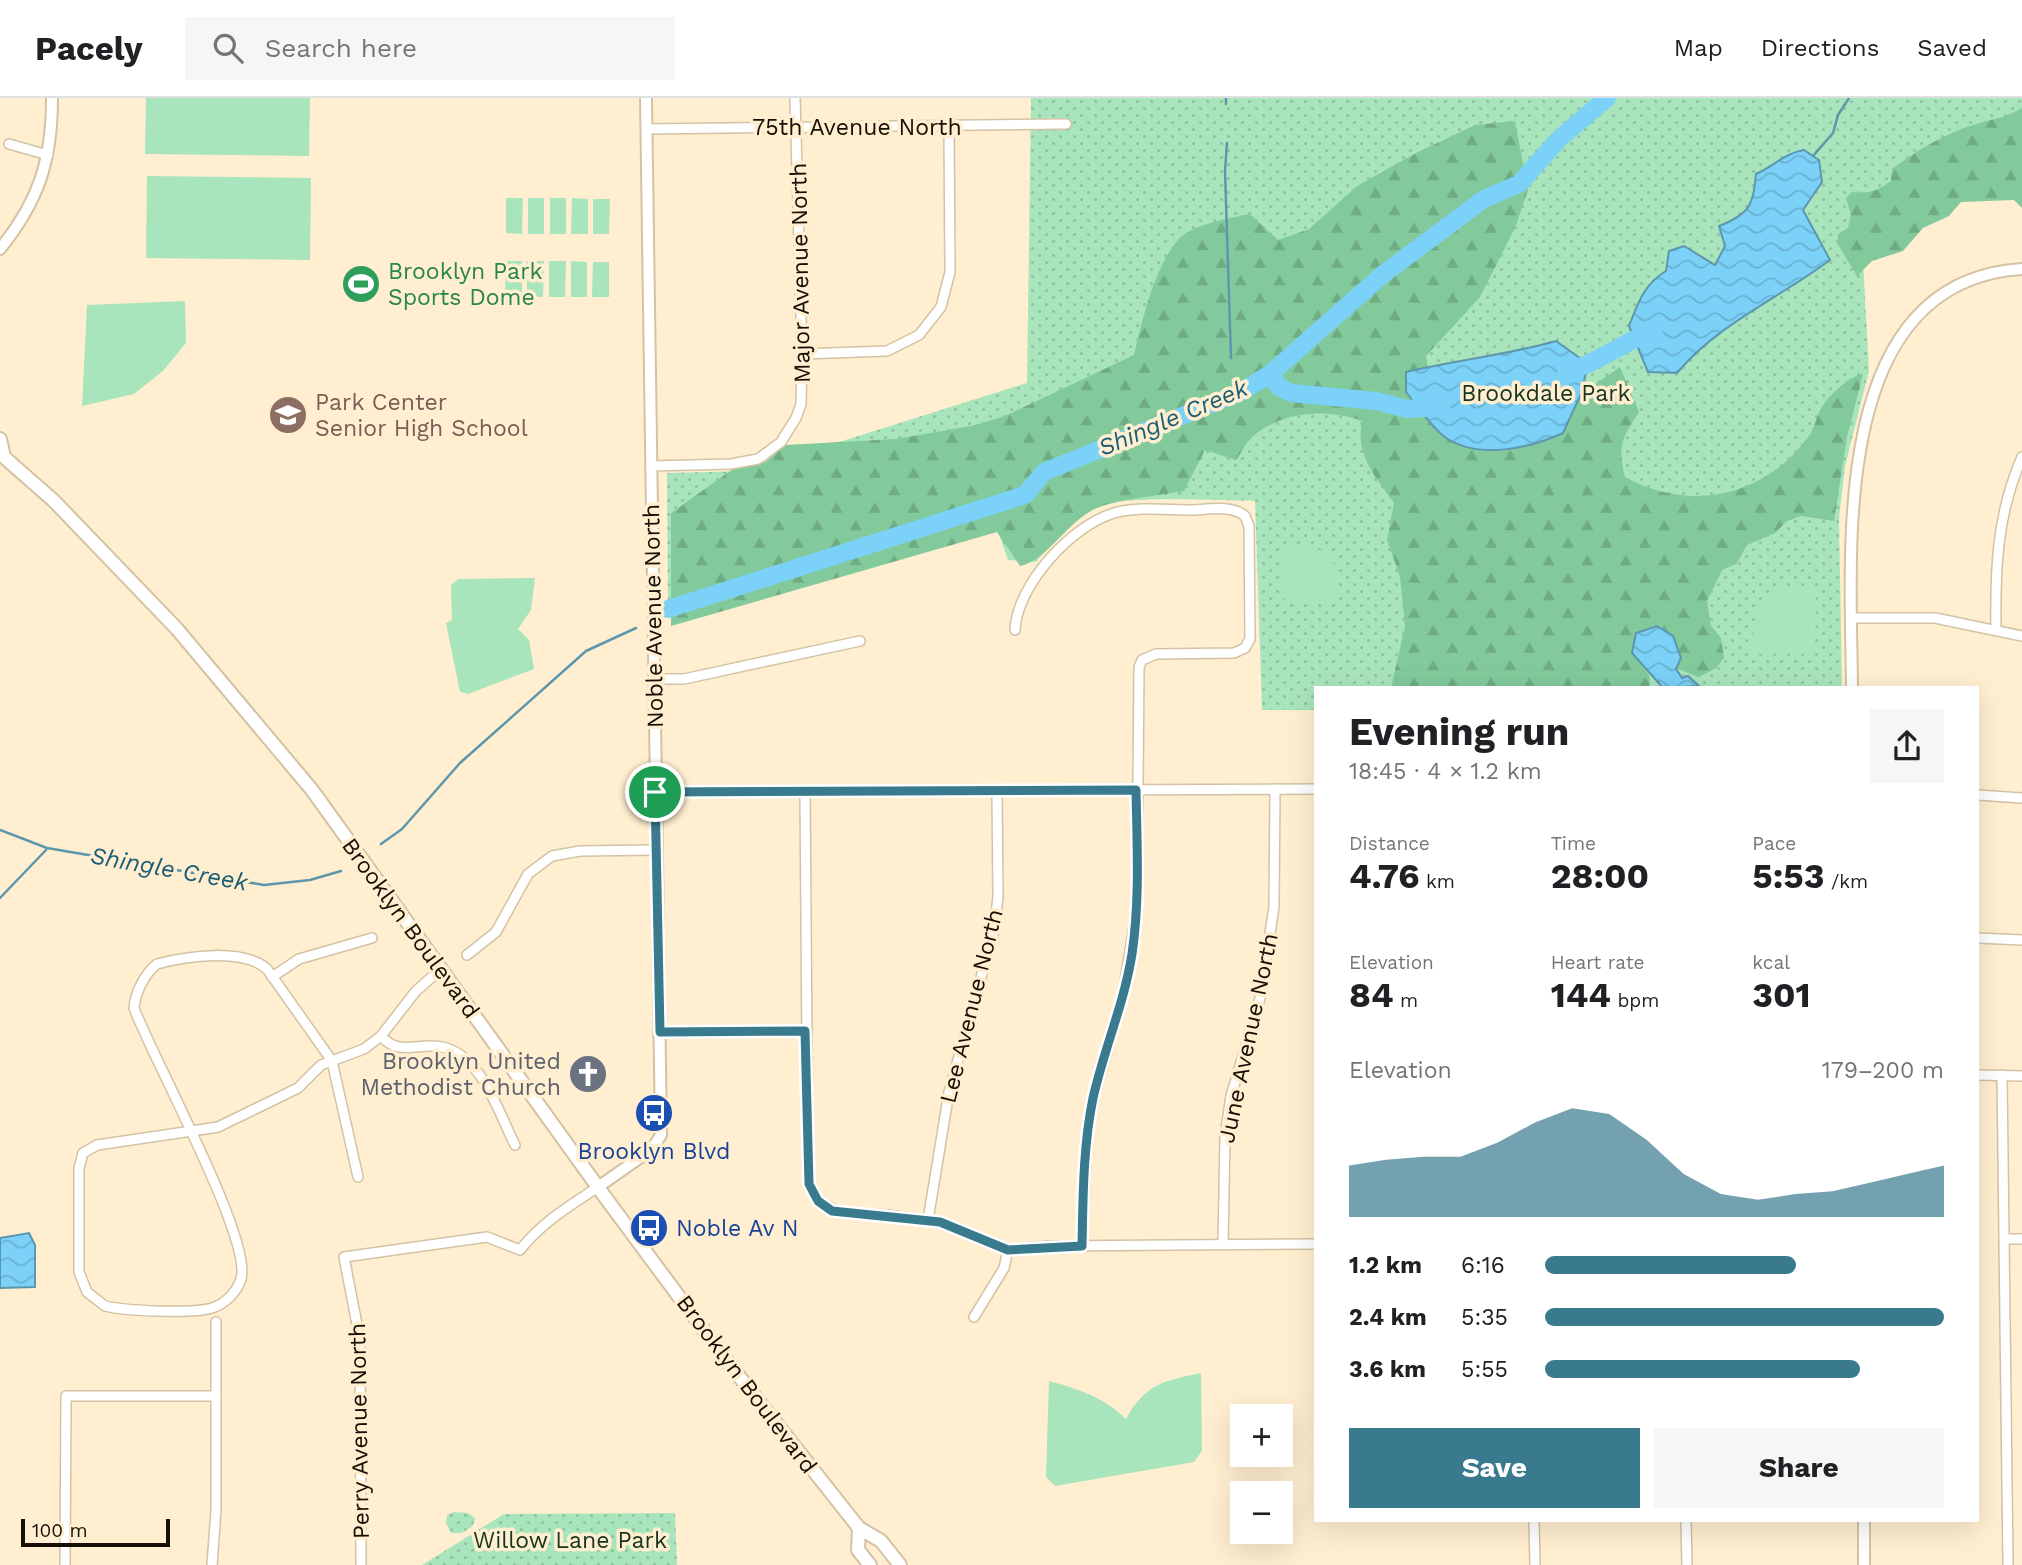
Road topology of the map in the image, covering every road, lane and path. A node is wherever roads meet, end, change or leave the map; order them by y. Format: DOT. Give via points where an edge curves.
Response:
graph roads {
  1 [pos="52,98"];
  2 [pos="646,98"];
  3 [pos="796,98"];
  4 [pos="1066,124"];
  5 [pos="798,127"];
  6 [pos="949,127"];
  7 [pos="647,129"];
  8 [pos="9,144"];
  9 [pos="48,155"];
  10 [pos="0,249"];
  11 [pos="2022,270"];
  12 [pos="802,354"];
  13 [pos="0,439"];
  14 [pos="2,457"];
  15 [pos="2022,457"];
  16 [pos="651,467"];
  17 [pos="1851,618"];
  18 [pos="1015,630"];
  19 [pos="1996,631"];
  20 [pos="2022,636"];
  21 [pos="860,641"];
  22 [pos="653,679"];
  23 [pos="1852,686"];
  24 [pos="1275,789"];
  25 [pos="1314,789"];
  26 [pos="1136,790"];
  27 [pos="655,792"];
  28 [pos="805,792"];
  29 [pos="997,792"];
  30 [pos="1979,795"];
  31 [pos="2022,798"];
  32 [pos="656,850"];
  33 [pos="372,938"];
  34 [pos="1979,938"];
  35 [pos="2022,940"];
  36 [pos="467,955"];
  37 [pos="440,968"];
  38 [pos="272,977"];
  39 [pos="805,1031"];
  40 [pos="660,1032"];
  41 [pos="380,1036"];
  42 [pos="332,1061"];
  43 [pos="1979,1075"];
  44 [pos="2002,1076"];
  45 [pos="2022,1076"];
  46 [pos="192,1131"];
  47 [pos="515,1145"];
  48 [pos="358,1177"];
  49 [pos="598,1187"];
  50 [pos="928,1220"];
  51 [pos="2004,1239"];
  52 [pos="2022,1239"];
  53 [pos="1223,1244"];
  54 [pos="1314,1244"];
  55 [pos="1082,1246"];
  56 [pos="1008,1250"];
  57 [pos="974,1317"];
  58 [pos="216,1321"];
  59 [pos="216,1396"];
  60 [pos="1534,1522"];
  61 [pos="1686,1522"];
  62 [pos="1864,1522"];
  63 [pos="859,1528"];
  64 [pos="65,1565"];
  65 [pos="212,1565"];
  66 [pos="361,1565"];
  67 [pos="870,1565"];
  68 [pos="900,1565"];
  69 [pos="1535,1565"];
  70 [pos="1686,1565"];
  71 [pos="1864,1565"];
  72 [pos="2008,1565"];
  1 -- 9 [label="street"];
  2 -- 7 [label="street, Noble Avenue North"];
  3 -- 5 [label="street, Major Avenue North"];
  4 -- 6 [label="street, 75th Avenue North"];
  5 -- 6 [label="street, 75th Avenue North"];
  5 -- 7 [label="street, 75th Avenue North"];
  5 -- 12 [label="street, Major Avenue North"];
  6 -- 12 [label="street" via="950,272 937,315 919,335 887,351"];
  7 -- 16 [label="street, Noble Avenue North"];
  8 -- 9 [label="street"];
  9 -- 10 [label="street" via="30,206"];
  11 -- 17 [label="street" via="1988,275 1953,289 1906,331 1886,363 1854,476"];
  12 -- 16 [label="street, Major Avenue North" via="801,404 790,431 770,452 744,463"];
  13 -- 14 [label="main road, Brooklyn Boulevard"];
  14 -- 37 [label="main road, Brooklyn Boulevard" via="54,501 215,673 312,790"];
  15 -- 19 [label="street" via="1997,540"];
  16 -- 22 [label="street, Noble Avenue North"];
  17 -- 19 [label="street" via="1935,618"];
  17 -- 23 [label="street"];
  18 -- 26 [label="street" via="1016,611 1037,575 1081,528 1098,519 1135,510 1239,511 1245,516 1250,639 1234,653 1156,654 1142,660"];
  19 -- 20 [label="street"];
  21 -- 22 [label="street" via="706,675"];
  22 -- 27 [label="street, Noble Avenue North"];
  24 -- 25 [label="street"];
  24 -- 26 [label="street"];
  24 -- 53 [label="street, June Avenue North" via="1271,930 1260,998 1231,1096 1225,1136"];
  26 -- 29 [label="street"];
  26 -- 55 [label="street" via="1133,943 1087,1136"];
  27 -- 28 [label="street"];
  27 -- 32 [label="street, Noble Avenue North"];
  28 -- 29 [label="street"];
  28 -- 39 [label="street"];
  29 -- 50 [label="street, Lee Avenue North" via="998,897 993,931 949,1092"];
  30 -- 31 [label="street"];
  32 -- 36 [label="street" via="552,856 528,874 496,932"];
  32 -- 40 [label="street, Noble Avenue North"];
  33 -- 38 [label="street" via="299,959"];
  34 -- 35 [label="street"];
  37 -- 41 [label="street" via="415,991"];
  37 -- 49 [label="main road, Brooklyn Boulevard"];
  38 -- 42 [label="street"];
  38 -- 46 [label="street" via="258,961 247,957 167,962 152,968 134,1003"];
  39 -- 40 [label="street"];
  39 -- 50 [label="street" via="808,1174 818,1201 840,1213"];
  40 -- 49 [label="street, Noble Avenue North" via="658,1142"];
  41 -- 42 [label="street" via="364,1049"];
  41 -- 47 [label="street" via="395,1048 442,1047 471,1065"];
  42 -- 46 [label="street" via="321,1065 298,1088 229,1122"];
  42 -- 48 [label="street"];
  43 -- 44 [label="street"];
  44 -- 45 [label="street"];
  44 -- 51 [label="street"];
  46 -- 46 [label="street" via="240,1251 242,1278 232,1294 214,1308 116,1308 95,1301 79,1272 83,1153 96,1145"];
  49 -- 63 [label="main road, Brooklyn Boulevard"];
  49 -- 66 [label="street, Perry Avenue North" via="553,1215 520,1250 487,1237 344,1257 360,1340"];
  50 -- 56 [label="street" via="951,1224"];
  51 -- 52 [label="street"];
  51 -- 72 [label="street"];
  53 -- 54 [label="street"];
  53 -- 55 [label="street"];
  55 -- 56 [label="street"];
  56 -- 57 [label="street" via="1004,1268"];
  58 -- 59 [label="street"];
  59 -- 64 [label="street" via="66,1396"];
  59 -- 65 [label="street"];
  60 -- 69 [label="street"];
  61 -- 70 [label="street"];
  62 -- 71 [label="street"];
  63 -- 67 [label="main road, Brooklyn Boulevard" via="858,1550"];
  63 -- 68 [label="main road, Brooklyn Boulevard" via="881,1541"];
}
